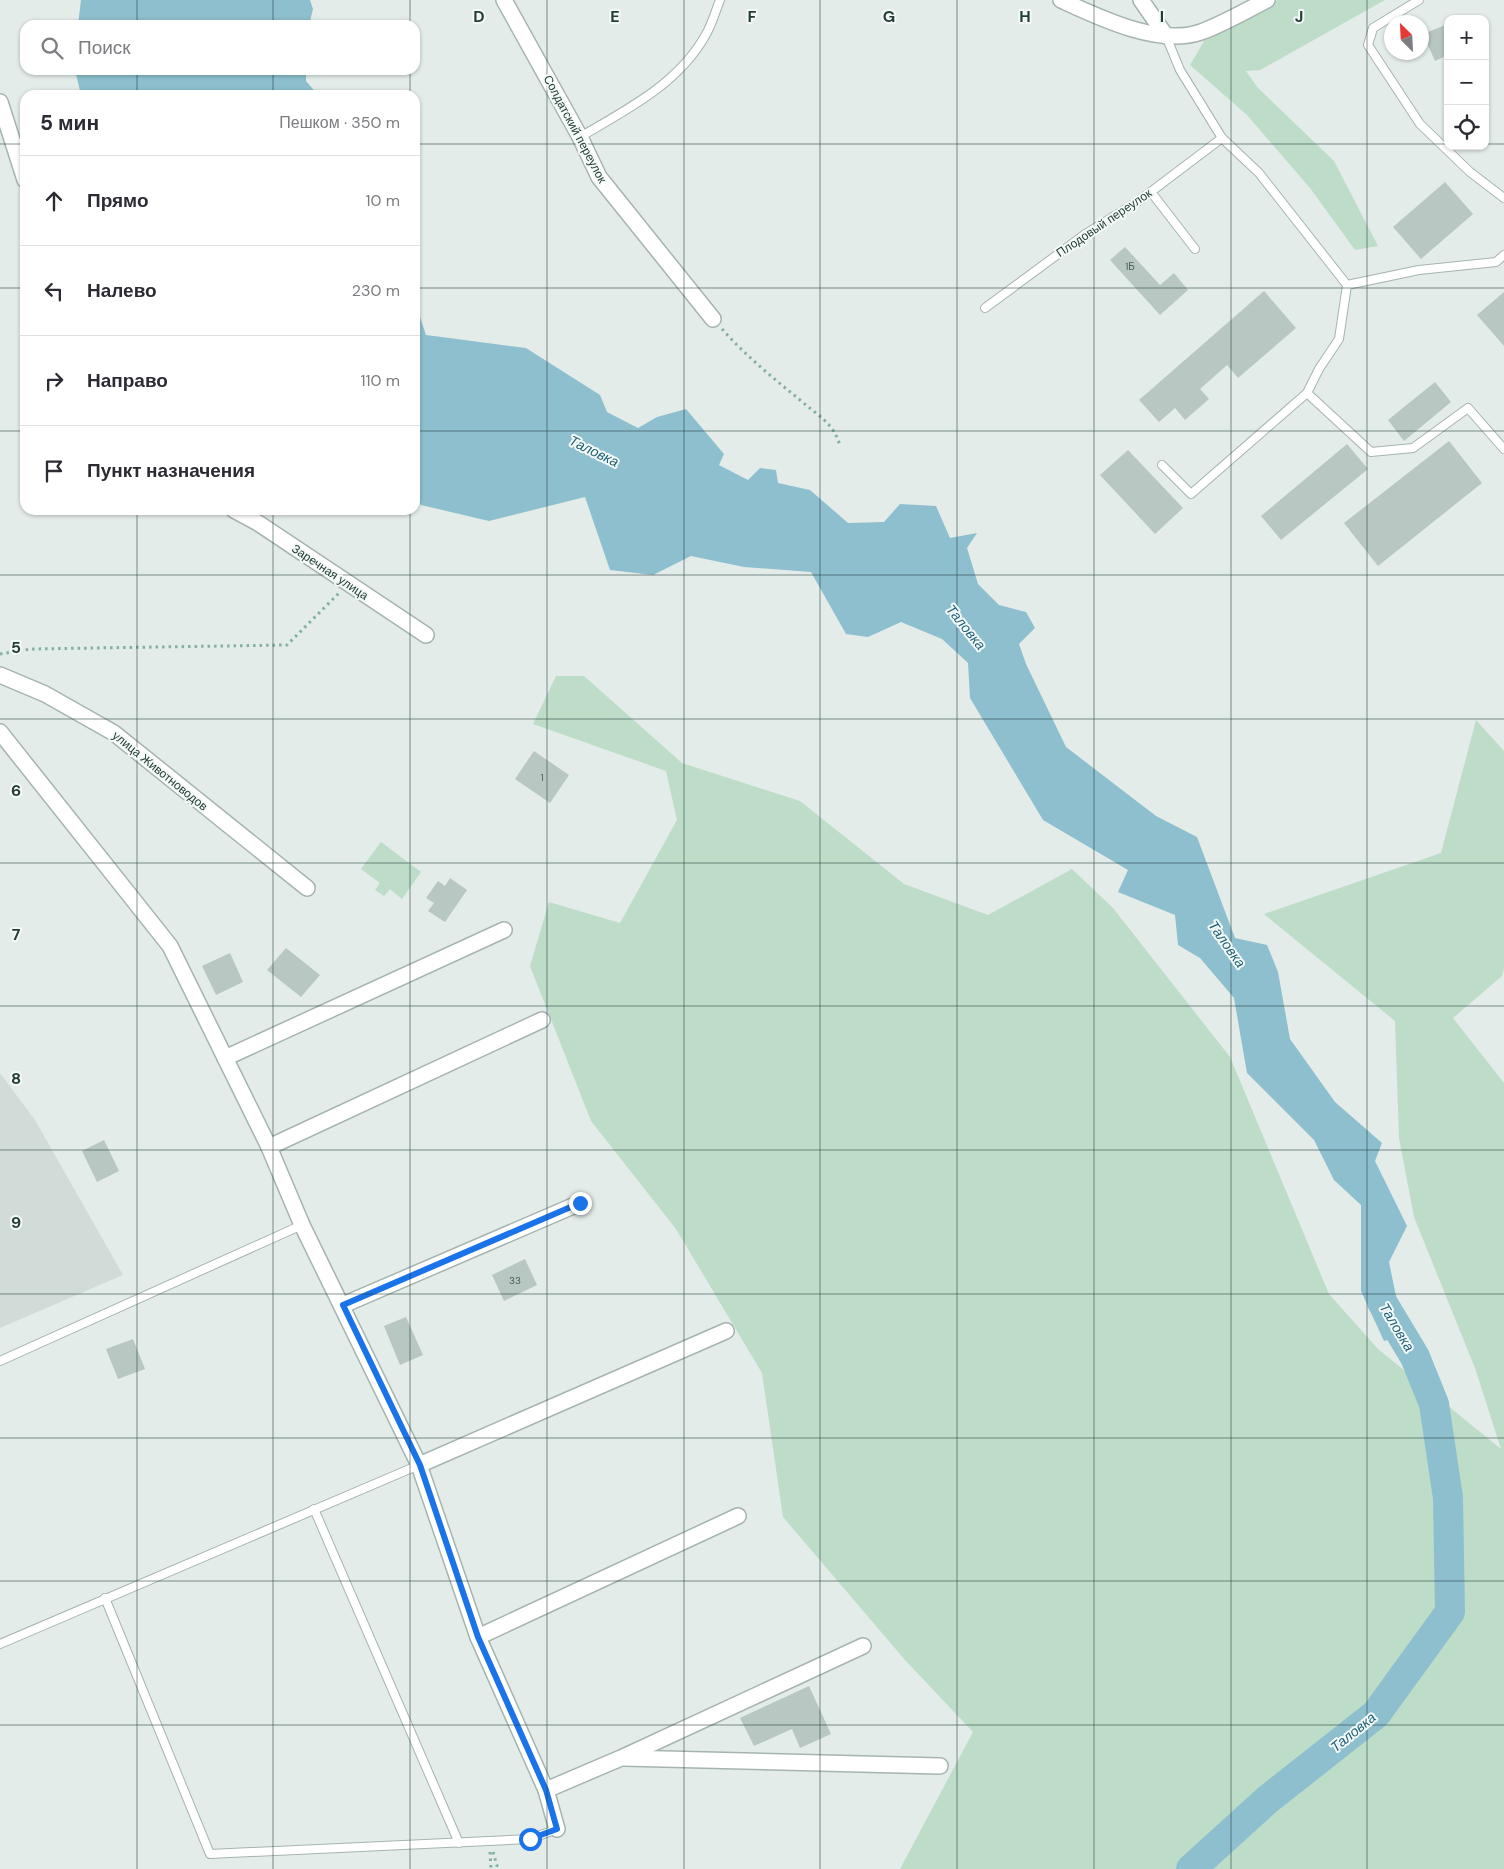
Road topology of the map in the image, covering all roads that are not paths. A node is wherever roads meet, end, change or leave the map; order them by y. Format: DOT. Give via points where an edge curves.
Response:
graph roads {
  1 [pos="504,0"];
  2 [pos="720,0"];
  3 [pos="1060,0"];
  4 [pos="1141,0"];
  5 [pos="1267,0"];
  6 [pos="1419,0"];
  7 [pos="1166,36"];
  8 [pos="0,102"];
  9 [pos="580,137"];
  10 [pos="1222,138"];
  11 [pos="20,164"];
  12 [pos="1151,192"];
  13 [pos="1504,198"];
  14 [pos="1195,249"];
  15 [pos="1504,254"];
  16 [pos="1347,286"];
  17 [pos="985,308"];
  18 [pos="713,319"];
  19 [pos="1307,393"];
  20 [pos="1504,449"];
  21 [pos="1162,465"];
  22 [pos="243,515"];
  23 [pos="426,635"];
  24 [pos="0,675"];
  25 [pos="0,732"];
  26 [pos="307,888"];
  27 [pos="504,930"];
  28 [pos="542,1020"];
  29 [pos="225,1058"];
  30 [pos="269,1147"];
  31 [pos="580,1203"];
  32 [pos="302,1225"];
  33 [pos="343,1305"];
  34 [pos="726,1331"];
  35 [pos="0,1361"];
  36 [pos="420,1465"];
  37 [pos="314,1510"];
  38 [pos="738,1516"];
  39 [pos="105,1598"];
  40 [pos="478,1637"];
  41 [pos="0,1644"];
  42 [pos="863,1646"];
  43 [pos="622,1758"];
  44 [pos="940,1766"];
  45 [pos="546,1790"];
  46 [pos="557,1829"];
  47 [pos="459,1843"];
  1 -- 9 [label="street, Солдатский переулок"];
  2 -- 9 [label="lane" via="706,35 687,62 647,97"];
  3 -- 7 [label="street" via="1110,22"];
  4 -- 7 [label="street"];
  5 -- 7 [label="street" via="1199,33"];
  6 -- 13 [label="lane" via="1373,28 1368,44 1420,124 1470,172"];
  7 -- 10 [label="lane" via="1180,70"];
  8 -- 11 [label="street"];
  9 -- 18 [label="street, Солдатский переулок" via="599,178"];
  10 -- 12 [label="lane, Плодовый переулок"];
  10 -- 16 [label="lane" via="1259,173"];
  12 -- 14 [label="lane"];
  12 -- 17 [label="lane, Плодовый переулок" via="1084,235"];
  15 -- 16 [label="lane" via="1496,262 1419,270"];
  16 -- 19 [label="lane" via="1340,339"];
  19 -- 20 [label="lane" via="1371,452 1413,448 1468,408"];
  19 -- 21 [label="lane" via="1191,494"];
  22 -- 23 [label="street, Заречная улица"];
  24 -- 26 [label="street, улица Животноводов" via="45,694 114,733"];
  25 -- 29 [label="street" via="170,946"];
  27 -- 29 [label="street"];
  28 -- 30 [label="street"];
  29 -- 30 [label="street"];
  30 -- 32 [label="street"];
  31 -- 33 [label="street"];
  32 -- 33 [label="street"];
  32 -- 35 [label="lane"];
  33 -- 36 [label="street"];
  34 -- 36 [label="street"];
  36 -- 37 [label="lane"];
  36 -- 40 [label="street"];
  37 -- 39 [label="lane"];
  37 -- 47 [label="lane"];
  38 -- 40 [label="street"];
  39 -- 41 [label="lane"];
  39 -- 47 [label="lane" via="210,1854"];
  40 -- 45 [label="street"];
  42 -- 43 [label="street"];
  43 -- 44 [label="street"];
  43 -- 45 [label="street"];
  45 -- 46 [label="street"];
  46 -- 47 [label="lane" via="530,1839"];
}
